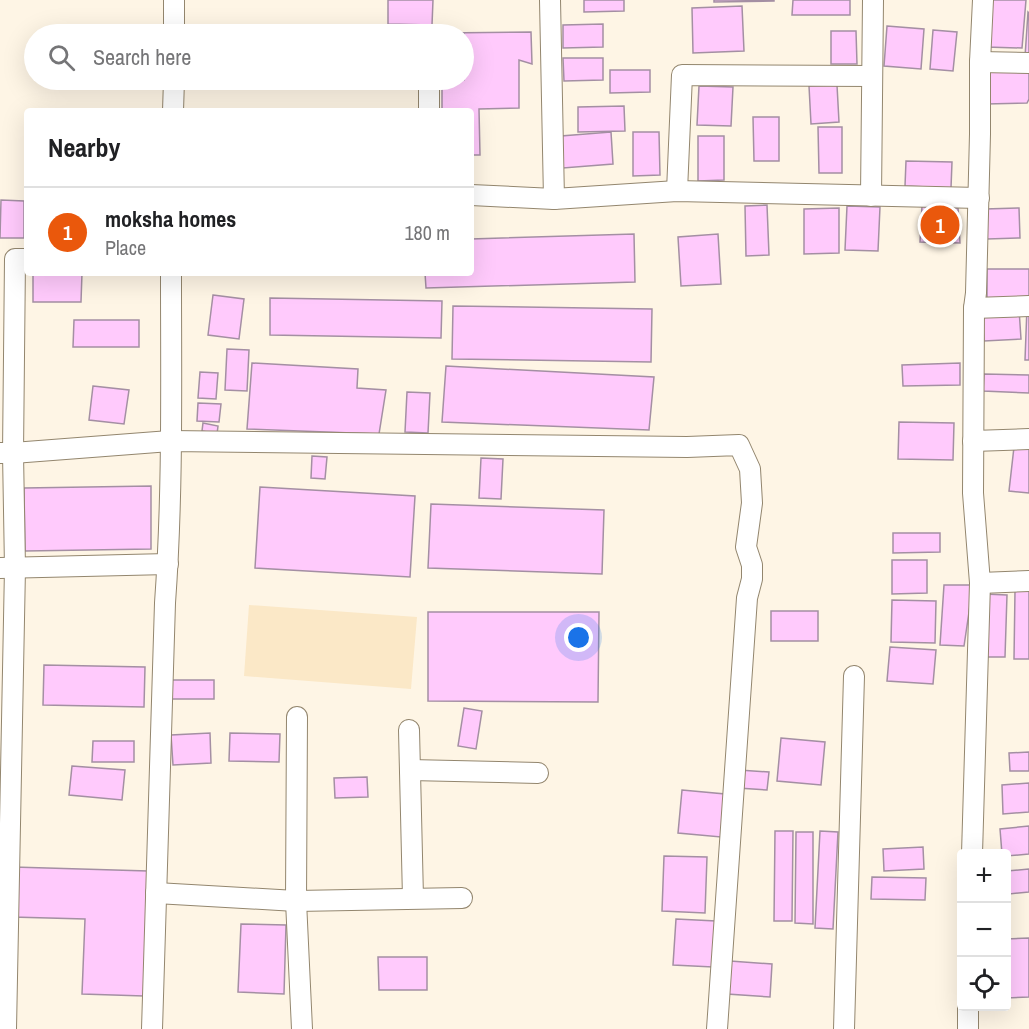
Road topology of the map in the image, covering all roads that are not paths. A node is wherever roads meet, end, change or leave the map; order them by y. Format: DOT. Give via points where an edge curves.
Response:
graph roads {
  1 [pos="174,0"];
  2 [pos="550,0"];
  3 [pos="873,0"];
  4 [pos="983,0"];
  5 [pos="174,24"];
  6 [pos="980,62"];
  7 [pos="1029,63"];
  8 [pos="872,76"];
  9 [pos="174,90"];
  10 [pos="429,90"];
  11 [pos="173,108"];
  12 [pos="429,108"];
  13 [pos="677,191"];
  14 [pos="474,195"];
  15 [pos="871,196"];
  16 [pos="979,198"];
  17 [pos="554,199"];
  18 [pos="24,259"];
  19 [pos="171,276"];
  20 [pos="1029,306"];
  21 [pos="974,308"];
  22 [pos="1029,439"];
  23 [pos="171,441"];
  24 [pos="973,441"];
  25 [pos="6,453"];
  26 [pos="168,564"];
  27 [pos="8,568"];
  28 [pos="1029,581"];
  29 [pos="980,583"];
  30 [pos="854,676"];
  31 [pos="297,717"];
  32 [pos="409,730"];
  33 [pos="410,770"];
  34 [pos="538,773"];
  35 [pos="972,849"];
  36 [pos="156,893"];
  37 [pos="413,898"];
  38 [pos="462,898"];
  39 [pos="296,901"];
  40 [pos="968,1011"];
  41 [pos="6,1029"];
  42 [pos="152,1029"];
  43 [pos="302,1029"];
  44 [pos="717,1029"];
  45 [pos="844,1029"];
  46 [pos="968,1029"];
  1 -- 5 [label="street"];
  2 -- 17 [label="street"];
  3 -- 8 [label="street"];
  4 -- 6 [label="street"];
  6 -- 7 [label="street"];
  6 -- 16 [label="street"];
  8 -- 13 [label="street" via="682,75"];
  8 -- 15 [label="street"];
  9 -- 11 [label="street"];
  10 -- 12 [label="street"];
  13 -- 15 [label="street"];
  13 -- 17 [label="street"];
  14 -- 17 [label="street"];
  15 -- 16 [label="street"];
  16 -- 21 [label="street"];
  18 -- 25 [label="street" via="15,259"];
  19 -- 23 [label="street"];
  20 -- 21 [label="street"];
  21 -- 24 [label="street"];
  22 -- 24 [label="street"];
  23 -- 25 [label="street"];
  23 -- 26 [label="street"];
  23 -- 44 [label="street" via="739,445 750,469 752,579 747,598"];
  24 -- 29 [label="street"];
  25 -- 27 [label="street"];
  26 -- 27 [label="street"];
  26 -- 36 [label="street"];
  27 -- 41 [label="street"];
  28 -- 29 [label="street"];
  29 -- 35 [label="street"];
  30 -- 45 [label="street"];
  31 -- 39 [label="street"];
  32 -- 33 [label="street"];
  33 -- 34 [label="street"];
  33 -- 37 [label="street"];
  36 -- 39 [label="street"];
  36 -- 42 [label="street"];
  37 -- 38 [label="street"];
  37 -- 39 [label="street"];
  39 -- 43 [label="street"];
  40 -- 46 [label="street"];
}
